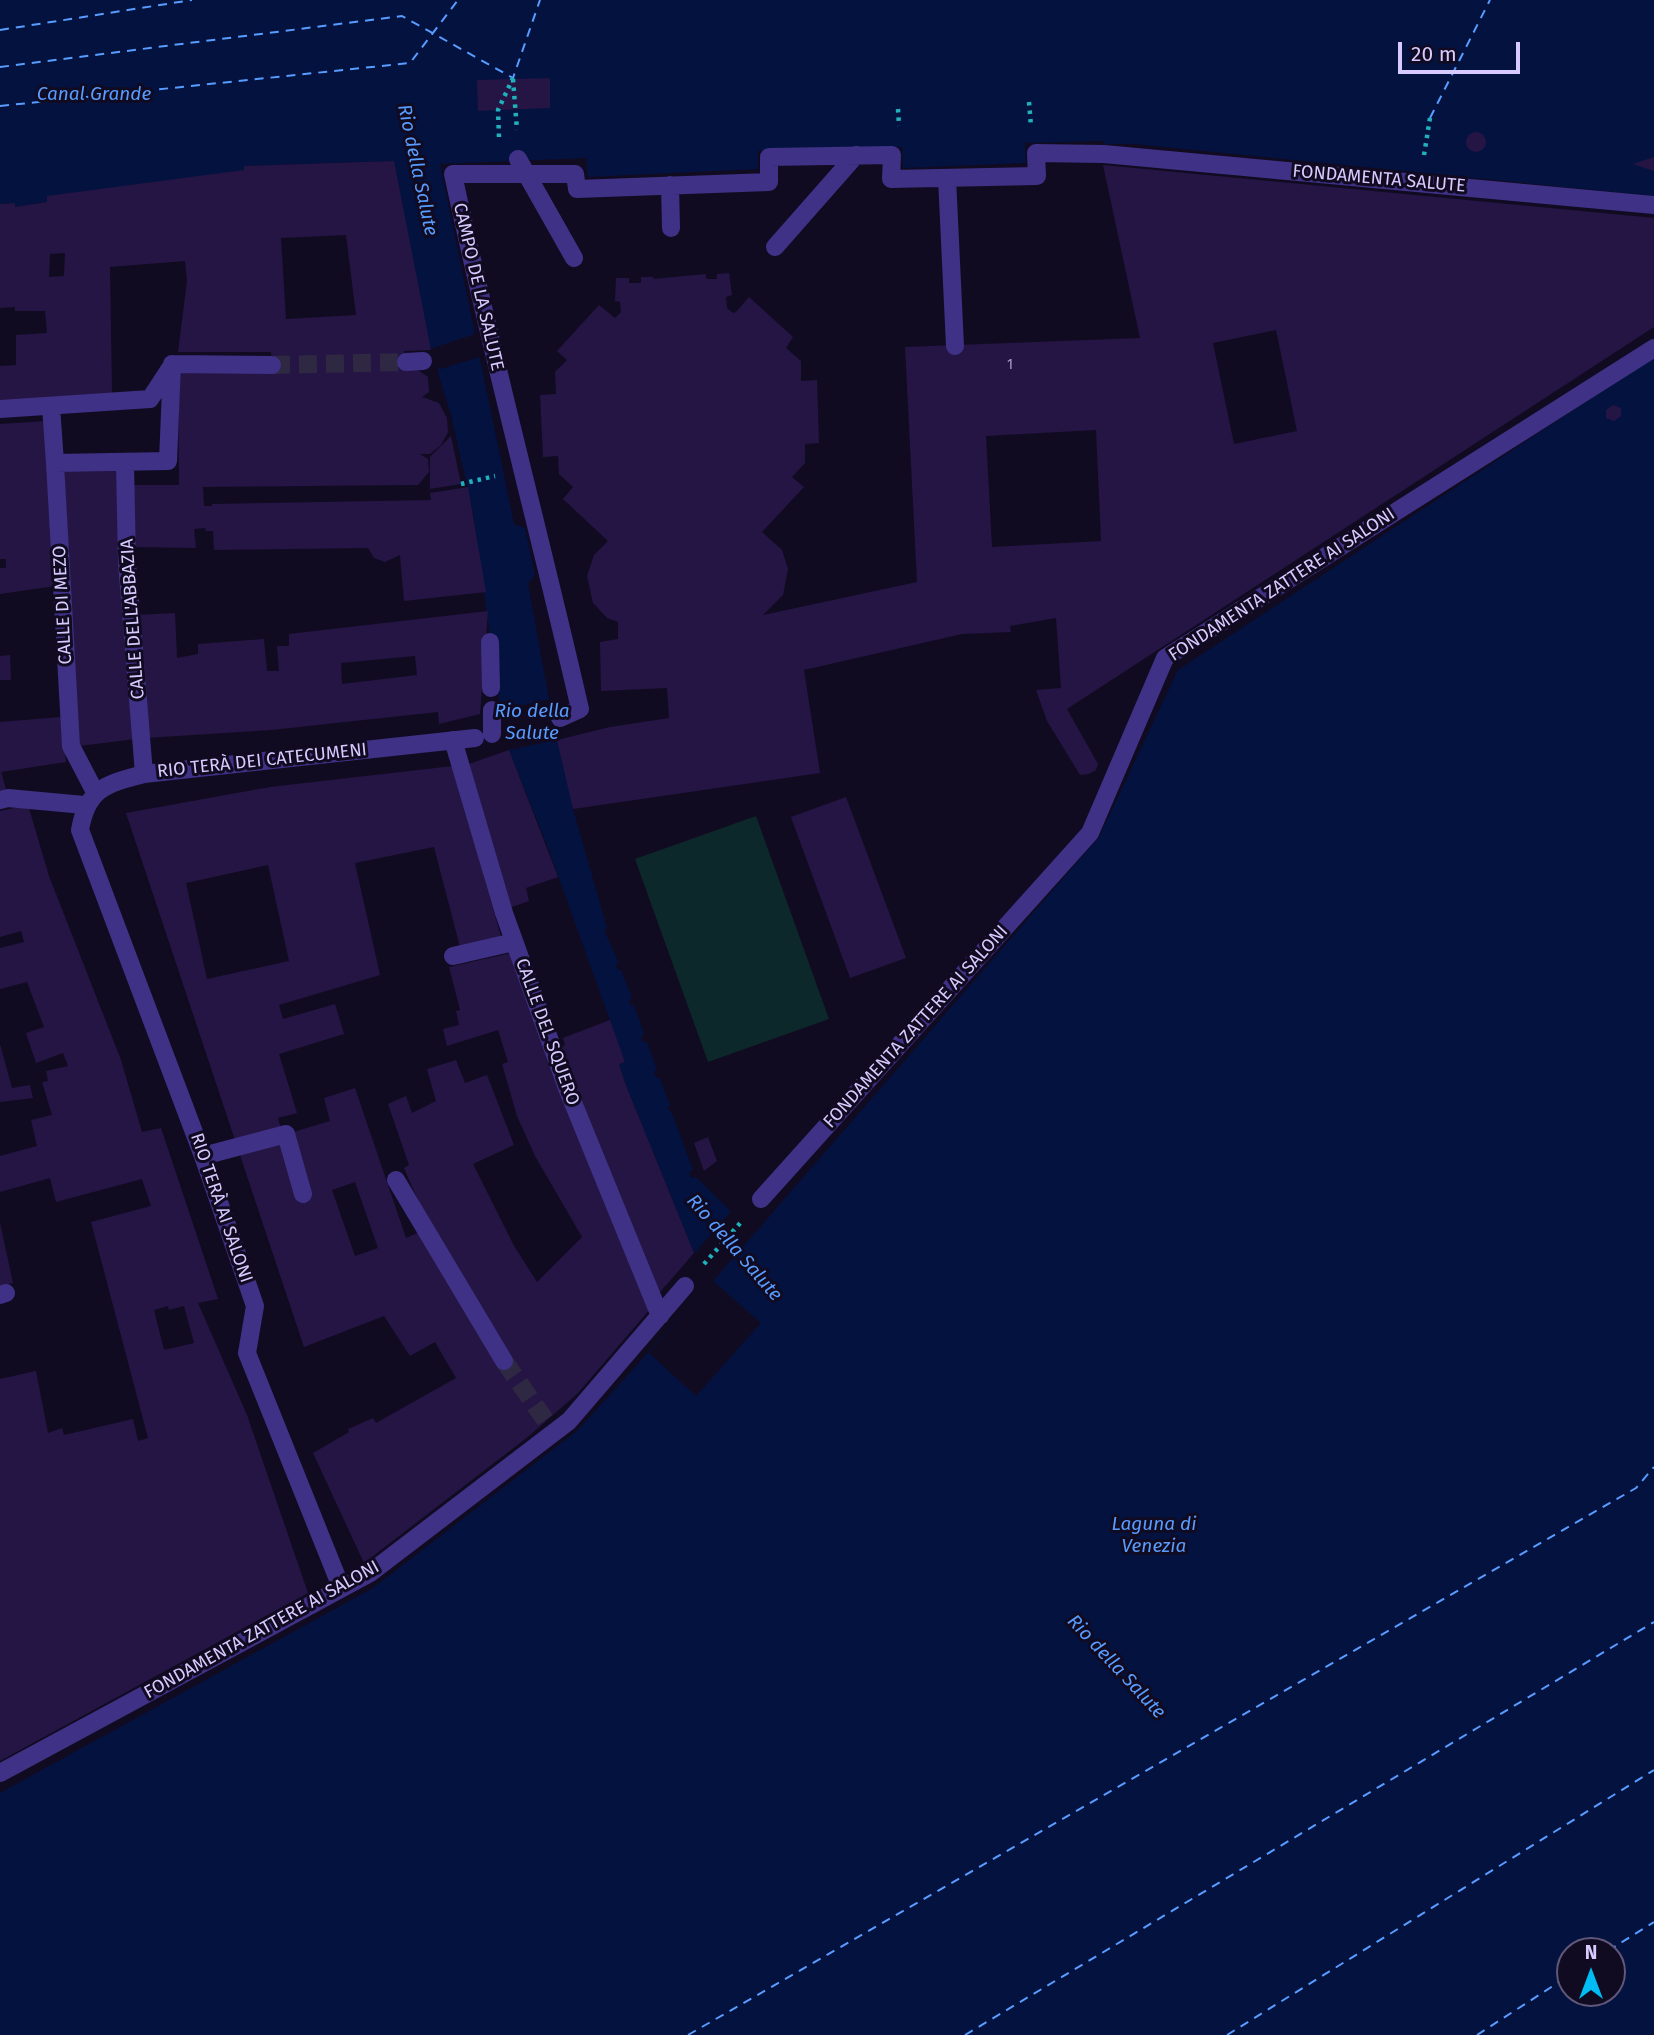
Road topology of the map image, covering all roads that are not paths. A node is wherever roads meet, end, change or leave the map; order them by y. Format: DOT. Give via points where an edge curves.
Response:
graph roads {
  1 [pos="1104,154"];
  2 [pos="856,155"];
  3 [pos="522,166"];
  4 [pos="947,178"];
  5 [pos="670,185"];
  6 [pos="1654,205"];
  7 [pos="671,228"];
  8 [pos="775,247"];
  9 [pos="574,258"];
  10 [pos="955,345"];
  11 [pos="1654,348"];
  12 [pos="172,364"];
  13 [pos="272,365"];
  14 [pos="51,406"];
  15 [pos="0,409"];
  16 [pos="55,463"];
  17 [pos="125,463"];
  18 [pos="490,642"];
  19 [pos="491,688"];
  20 [pos="492,710"];
  21 [pos="560,718"];
  22 [pos="453,740"];
  23 [pos="144,774"];
  24 [pos="4,799"];
  25 [pos="90,799"];
  26 [pos="514,942"];
  27 [pos="453,956"];
  28 [pos="204,1156"];
  29 [pos="396,1180"];
  30 [pos="303,1194"];
  31 [pos="761,1199"];
  32 [pos="685,1286"];
  33 [pos="660,1316"];
  34 [pos="503,1362"];
  35 [pos="341,1587"];
  36 [pos="0,1773"];
  1 -- 4 [label="street, CAMPO DE LA SALUTE" via="1036,153 1037,176"];
  1 -- 6 [label="street, FONDAMENTA SALUTE"];
  2 -- 4 [label="street, CAMPO DE LA SALUTE" via="892,155 891,179"];
  2 -- 5 [label="street, CAMPO DE LA SALUTE" via="769,157 769,182"];
  2 -- 8 [label="street"];
  3 -- 5 [label="street, CAMPO DE LA SALUTE" via="575,174 577,189"];
  3 -- 9 [label="street"];
  3 -- 21 [label="street, CAMPO DE LA SALUTE" via="453,174 511,473 580,709"];
  4 -- 10 [label="street"];
  5 -- 7 [label="street"];
  11 -- 31 [label="street, FONDAMENTA ZATTERE AI SALONI" via="1165,659 1090,833"];
  12 -- 13 [label="street"];
  12 -- 14 [label="street" via="150,399"];
  12 -- 17 [label="street" via="169,461"];
  14 -- 15 [label="street"];
  14 -- 16 [label="street, CALLE DI MEZO"];
  16 -- 17 [label="street"];
  16 -- 25 [label="street, CALLE DI MEZO" via="71,746"];
  17 -- 23 [label="street, CALLE DELL'ABBAZIA" via="127,563"];
  18 -- 19 [label="street"];
  20 -- 22 [label="street, RIO TERÀ DEI CATECUMENI" via="484,736"];
  22 -- 23 [label="street, RIO TERÀ DEI CATECUMENI"];
  22 -- 26 [label="street, CALLE DEL SQUERO"];
  23 -- 25 [label="street, RIO TERÀ DEI CATECUMENI"];
  24 -- 25 [label="street"];
  25 -- 28 [label="street, RIO TERÀ AI SALONI" via="80,830"];
  26 -- 27 [label="street"];
  26 -- 33 [label="street, CALLE DEL SQUERO" via="567,1088"];
  28 -- 30 [label="street" via="286,1134"];
  28 -- 35 [label="street, RIO TERÀ AI SALONI" via="255,1306 247,1353"];
  29 -- 34 [label="street"];
  32 -- 33 [label="street, FONDAMENTA ZATTERE AI SALONI"];
  33 -- 35 [label="street, FONDAMENTA ZATTERE AI SALONI" via="569,1421 550,1427 370,1573"];
  35 -- 36 [label="street, FONDAMENTA ZATTERE AI SALONI"];
}
